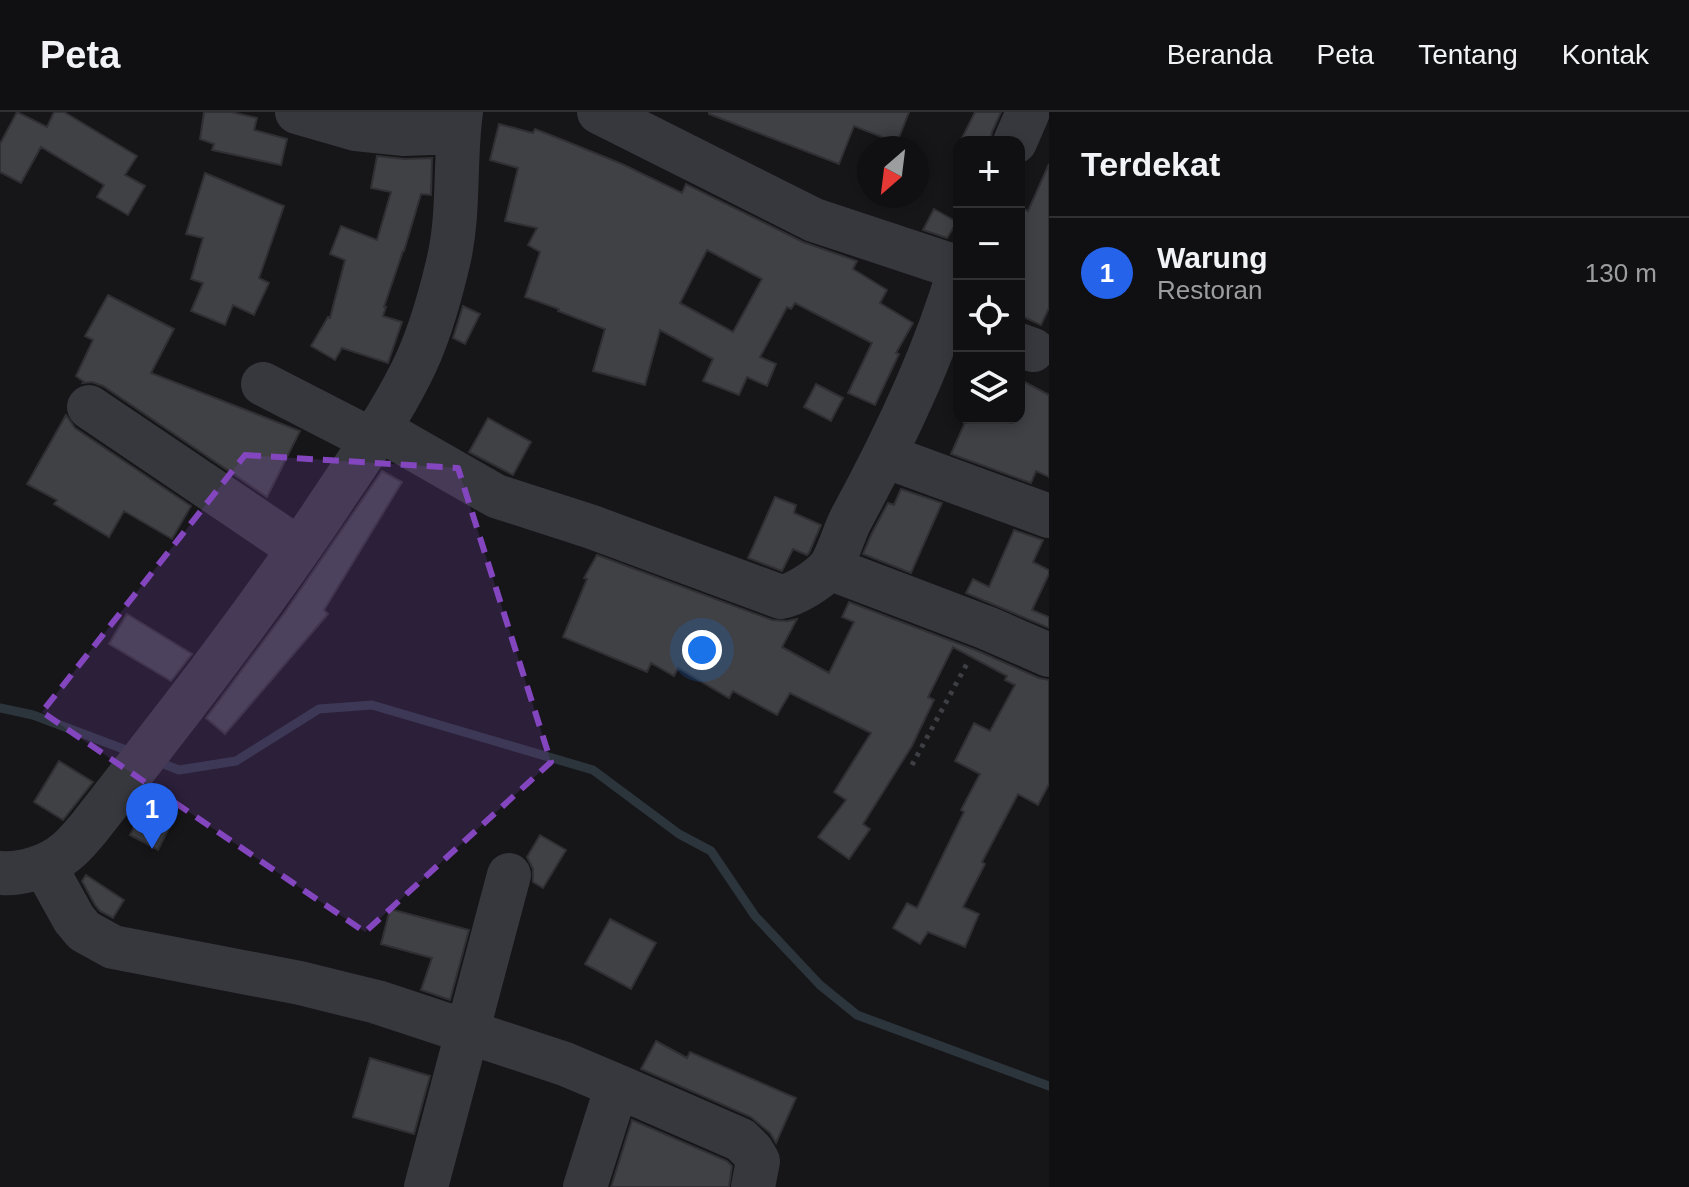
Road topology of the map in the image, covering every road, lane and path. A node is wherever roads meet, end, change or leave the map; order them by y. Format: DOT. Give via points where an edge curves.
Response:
graph roads {
  1 [pos="297,112"];
  2 [pos="599,112"];
  3 [pos="1028,112"];
  4 [pos="459,122"];
  5 [pos="1018,136"];
  6 [pos="953,268"];
  7 [pos="953,318"];
  8 [pos="263,384"];
  9 [pos="89,407"];
  10 [pos="375,434"];
  11 [pos="885,456"];
  12 [pos="1049,516"];
  13 [pos="299,549"];
  14 [pos="829,568"];
  15 [pos="987,628"];
  16 [pos="1049,655"];
  17 [pos="912,765"];
  18 [pos="44,865"];
  19 [pos="0,873"];
  20 [pos="509,875"];
  21 [pos="467,1032"];
  22 [pos="617,1086"];
  23 [pos="426,1187"];
  24 [pos="585,1187"];
  25 [pos="753,1187"];
  1 -- 4 [label="street" via="356,129 404,134"];
  2 -- 6 [label="street" via="814,220"];
  3 -- 5 [label="street"];
  4 -- 10 [label="street" via="449,261 412,372"];
  7 -- 11 [label="street"];
  8 -- 10 [label="street"];
  9 -- 13 [label="street"];
  10 -- 13 [label="street"];
  10 -- 14 [label="street" via="496,496 781,597"];
  11 -- 12 [label="street"];
  11 -- 14 [label="street"];
  13 -- 18 [label="street" via="88,829 65,854"];
  14 -- 15 [label="street"];
  15 -- 16 [label="street"];
  15 -- 17 [label="path"];
  18 -- 19 [label="street"];
  18 -- 21 [label="street" via="84,931 113,947 300,983"];
  20 -- 21 [label="street"];
  21 -- 22 [label="street"];
  21 -- 23 [label="street"];
  22 -- 24 [label="street"];
  22 -- 25 [label="street" via="741,1140 758,1161"];
}
